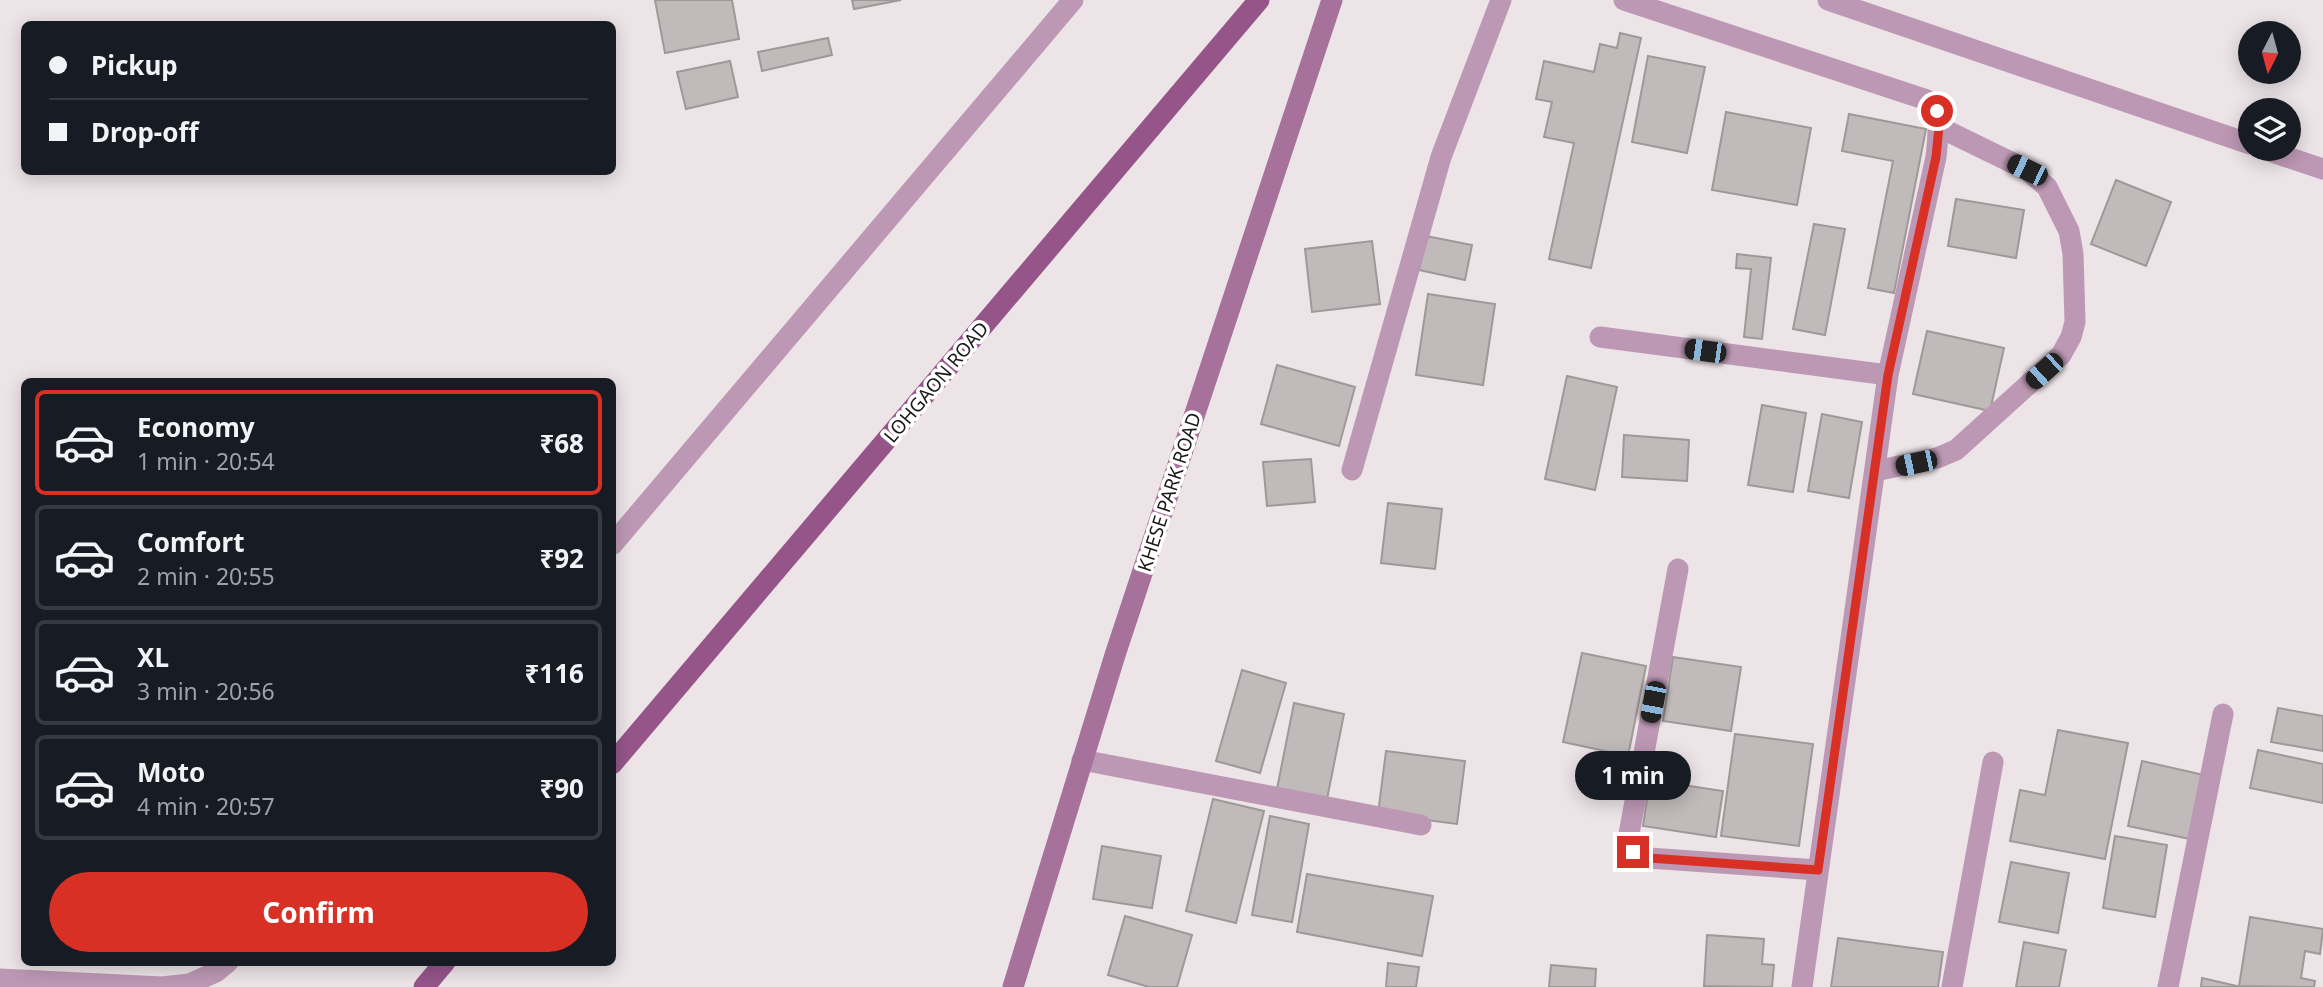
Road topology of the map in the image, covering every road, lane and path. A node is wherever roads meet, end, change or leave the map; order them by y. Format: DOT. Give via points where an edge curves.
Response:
graph roads {
  1 [pos="1073,0"];
  2 [pos="1259,0"];
  3 [pos="1332,0"];
  4 [pos="1501,0"];
  5 [pos="1624,0"];
  6 [pos="1828,0"];
  7 [pos="1939,127"];
  8 [pos="2238,140"];
  9 [pos="2299,161"];
  10 [pos="2323,169"];
  11 [pos="1600,337"];
  12 [pos="1888,375"];
  13 [pos="1352,470"];
  14 [pos="1875,471"];
  15 [pos="616,540"];
  16 [pos="1678,569"];
  17 [pos="2223,714"];
  18 [pos="616,759"];
  19 [pos="1082,760"];
  20 [pos="1993,762"];
  21 [pos="1421,825"];
  22 [pos="1818,870"];
  23 [pos="223,966"];
  24 [pos="442,966"];
  25 [pos="0,979"];
  26 [pos="424,987"];
  27 [pos="1013,987"];
  28 [pos="1802,987"];
  29 [pos="1952,987"];
  30 [pos="2168,987"];
  1 -- 15 [label="street"];
  2 -- 18 [label="main road, LOHGAON ROAD"];
  3 -- 19 [label="street, KHESE PARK ROAD"];
  4 -- 13 [label="street" via="1441,158"];
  5 -- 7 [label="street" via="1927,100 1937,111"];
  6 -- 8 [label="street"];
  7 -- 12 [label="street"];
  7 -- 14 [label="street" via="2027,170 2047,187 2069,232 2075,322 2061,355 1956,450"];
  9 -- 10 [label="street"];
  11 -- 12 [label="street"];
  12 -- 14 [label="street"];
  14 -- 22 [label="street"];
  16 -- 22 [label="street" via="1629,834 1633,852 1649,858"];
  17 -- 30 [label="street"];
  19 -- 21 [label="street"];
  19 -- 27 [label="street, KHESE PARK ROAD"];
  20 -- 29 [label="street"];
  22 -- 28 [label="street"];
  23 -- 25 [label="street" via="189,984 162,987"];
  24 -- 26 [label="main road"];
}
